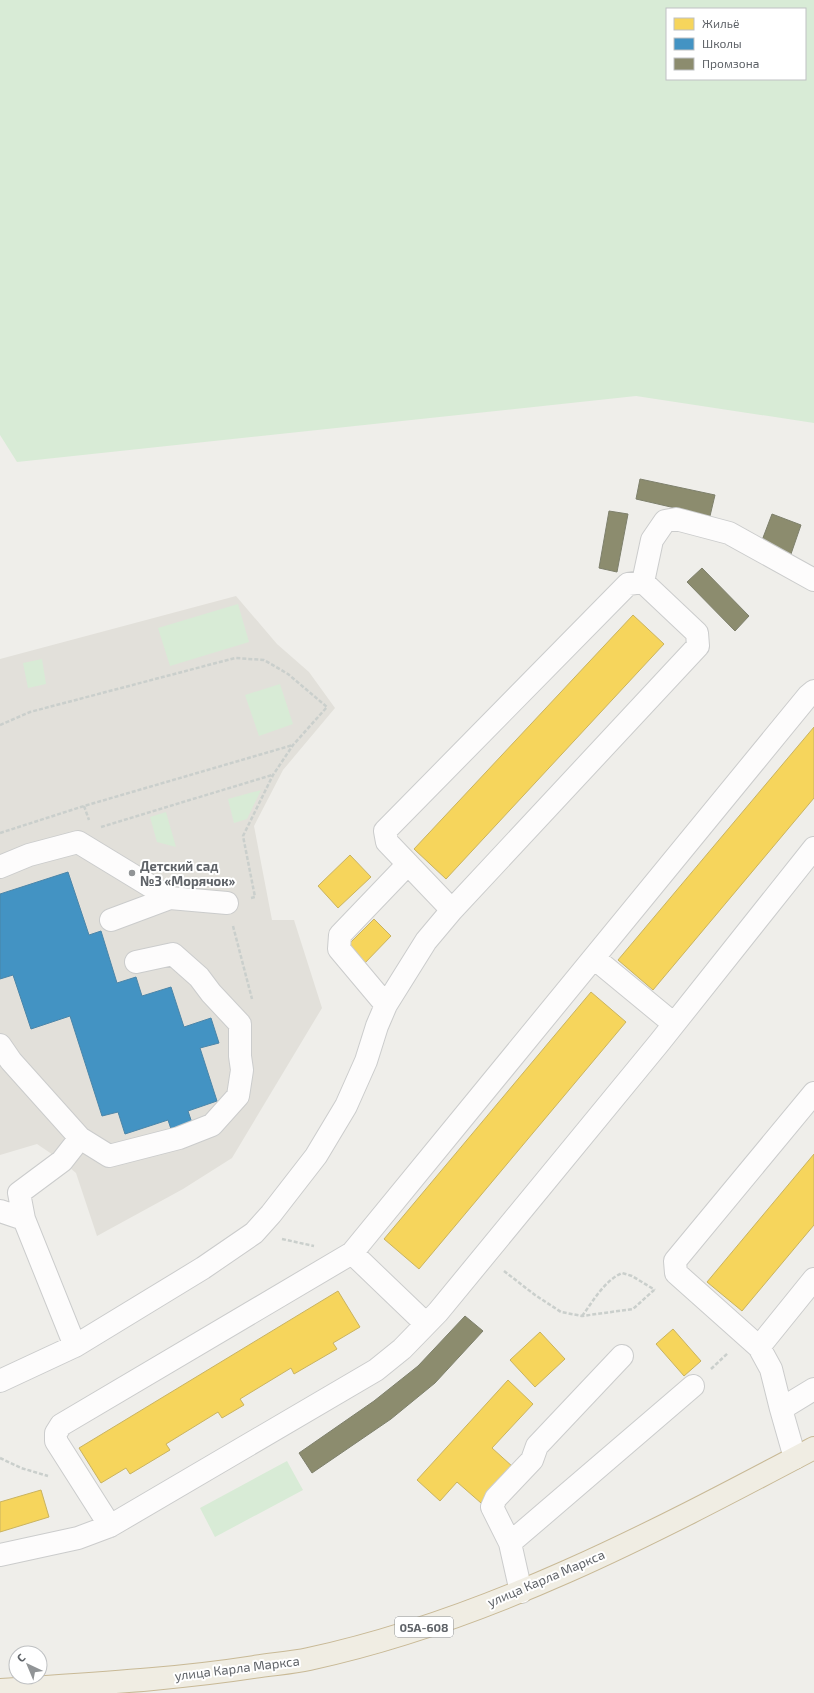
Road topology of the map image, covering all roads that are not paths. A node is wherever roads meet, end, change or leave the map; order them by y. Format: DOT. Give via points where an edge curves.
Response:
graph roads {
  1 [pos="814,580"];
  2 [pos="643,582"];
  3 [pos="814,691"];
  4 [pos="814,848"];
  5 [pos="408,864"];
  6 [pos="0,867"];
  7 [pos="170,898"];
  8 [pos="226,903"];
  9 [pos="452,910"];
  10 [pos="111,920"];
  11 [pos="594,958"];
  12 [pos="136,962"];
  13 [pos="386,1005"];
  14 [pos="674,1024"];
  15 [pos="0,1045"];
  16 [pos="814,1093"];
  17 [pos="80,1138"];
  18 [pos="0,1211"];
  19 [pos="24,1219"];
  20 [pos="352,1253"];
  21 [pos="814,1279"];
  22 [pos="426,1324"];
  23 [pos="752,1341"];
  24 [pos="75,1346"];
  25 [pos="622,1356"];
  26 [pos="0,1381"];
  27 [pos="693,1386"];
  28 [pos="814,1389"];
  29 [pos="780,1410"];
  30 [pos="805,1453"];
  31 [pos="110,1526"];
  32 [pos="510,1543"];
  33 [pos="0,1555"];
  34 [pos="521,1592"];
  35 [pos="0,1690"];
  1 -- 2 [label="lane" via="729,533 676,519 665,521 652,540"];
  2 -- 5 [label="lane" via="628,584 385,832 387,842"];
  2 -- 9 [label="lane" via="697,633 698,646"];
  3 -- 11 [label="lane"];
  4 -- 14 [label="lane"];
  5 -- 9 [label="lane"];
  5 -- 13 [label="lane" via="340,935 339,949"];
  6 -- 7 [label="lane" via="29,855 78,842"];
  7 -- 8 [label="lane"];
  7 -- 10 [label="lane"];
  9 -- 13 [label="lane" via="426,941"];
  11 -- 14 [label="lane"];
  11 -- 20 [label="lane"];
  12 -- 17 [label="lane" via="173,954 199,977 240,1024 242,1070 238,1096 212,1125 179,1138 109,1156"];
  13 -- 24 [label="lane" via="366,1061 346,1106 316,1156 254,1233 203,1268"];
  14 -- 22 [label="lane"];
  15 -- 17 [label="lane" via="11,1061"];
  16 -- 23 [label="lane" via="675,1261 676,1273"];
  17 -- 19 [label="lane" via="62,1161 19,1193"];
  18 -- 19 [label="lane"];
  19 -- 24 [label="lane"];
  20 -- 22 [label="lane"];
  20 -- 31 [label="lane" via="61,1425 56,1433 56,1441"];
  21 -- 23 [label="lane"];
  22 -- 31 [label="lane" via="402,1349 376,1370"];
  23 -- 29 [label="lane" via="771,1369"];
  24 -- 26 [label="lane"];
  25 -- 32 [label="lane" via="541,1441 532,1460 496,1498 492,1507"];
  27 -- 32 [label="lane"];
  28 -- 29 [label="lane"];
  29 -- 30 [label="lane"];
  30 -- 34 [label="highway, улица Карла Маркса / 05А-608" via="727,1495"];
  31 -- 33 [label="lane" via="78,1538"];
  32 -- 34 [label="lane"];
  34 -- 35 [label="highway, улица Карла Маркса / 05А-608" via="398,1636 308,1659 208,1674"];
}
